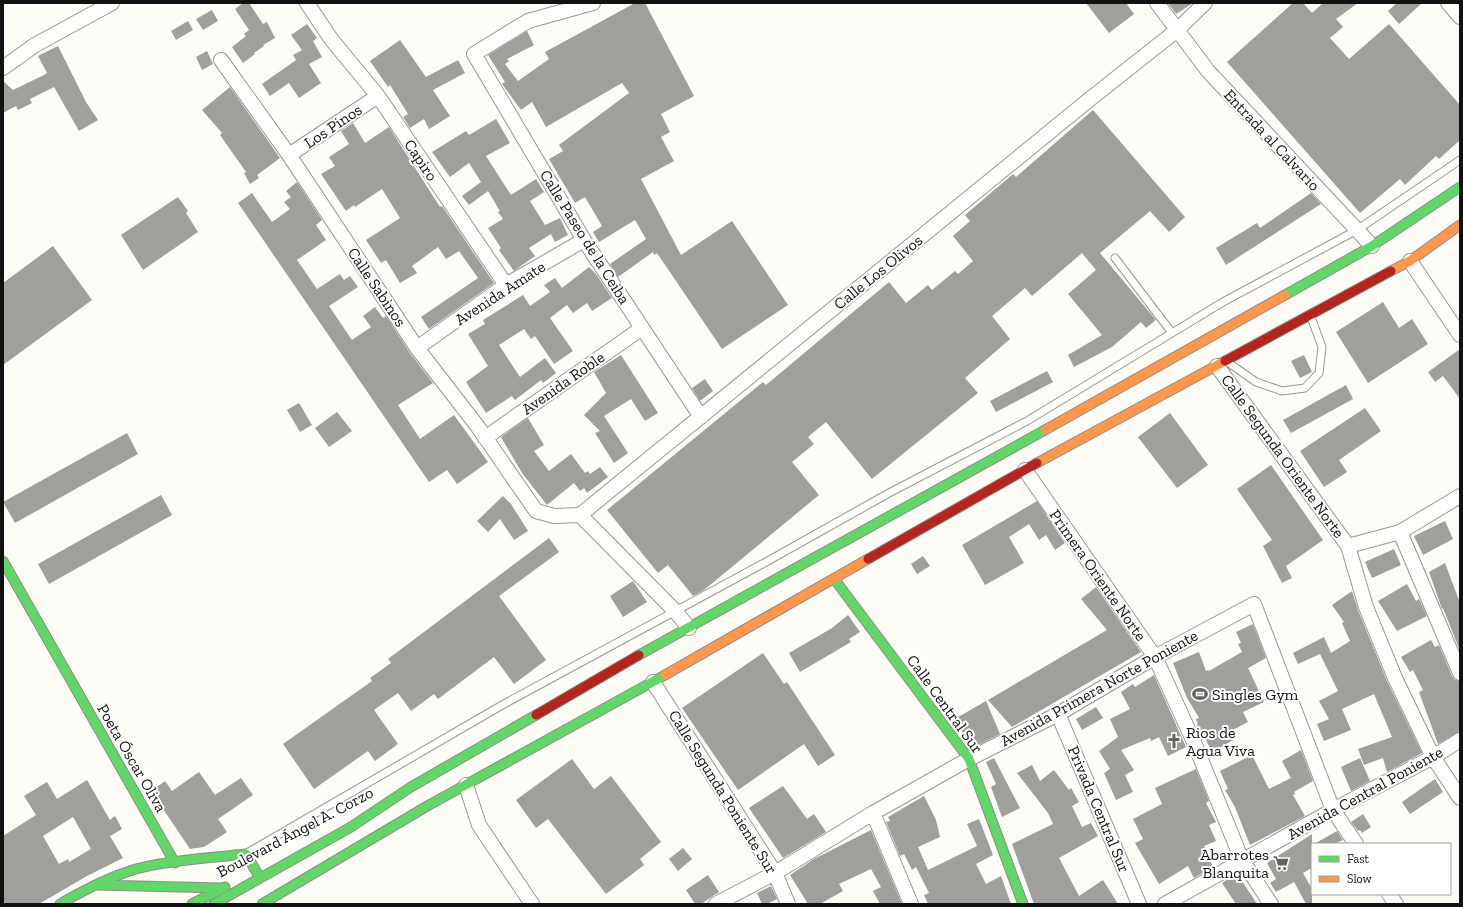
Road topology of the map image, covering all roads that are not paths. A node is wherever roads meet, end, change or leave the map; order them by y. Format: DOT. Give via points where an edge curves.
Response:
graph roads {
  1 [pos="112,3"];
  2 [pos="307,3"];
  3 [pos="593,3"];
  4 [pos="1157,3"];
  5 [pos="1204,3"];
  6 [pos="1448,3"];
  7 [pos="1460,17"];
  8 [pos="1176,31"];
  9 [pos="221,60"];
  10 [pos="3,68"];
  11 [pos="378,96"];
  12 [pos="289,155"];
  13 [pos="1460,160"];
  14 [pos="1460,187"];
  15 [pos="1460,225"];
  16 [pos="1357,230"];
  17 [pos="584,240"];
  18 [pos="1372,246"];
  19 [pos="1115,258"];
  20 [pos="1410,261"];
  21 [pos="506,285"];
  22 [pos="1311,315"];
  23 [pos="642,328"];
  24 [pos="1172,333"];
  25 [pos="1460,335"];
  26 [pos="417,348"];
  27 [pos="1221,363"];
  28 [pos="701,417"];
  29 [pos="485,438"];
  30 [pos="1025,470"];
  31 [pos="1460,496"];
  32 [pos="580,515"];
  33 [pos="1400,532"];
  34 [pos="1348,546"];
  35 [pos="3,561"];
  36 [pos="835,580"];
  37 [pos="675,611"];
  38 [pos="689,628"];
  39 [pos="1155,657"];
  40 [pos="1460,673"];
  41 [pos="653,682"];
  42 [pos="1058,714"];
  43 [pos="1460,740"];
  44 [pos="1433,757"];
  45 [pos="969,759"];
  46 [pos="466,785"];
  47 [pos="1460,798"];
  48 [pos="1333,810"];
  49 [pos="873,813"];
  50 [pos="1355,843"];
  51 [pos="246,854"];
  52 [pos="1242,860"];
  53 [pos="174,863"];
  54 [pos="775,873"];
  55 [pos="258,874"];
  56 [pos="97,885"];
  57 [pos="222,888"];
  58 [pos="1390,895"];
  59 [pos="60,904"];
  60 [pos="192,904"];
  61 [pos="214,904"];
  62 [pos="262,904"];
  63 [pos="532,904"];
  64 [pos="716,904"];
  65 [pos="788,904"];
  66 [pos="910,904"];
  67 [pos="1023,904"];
  68 [pos="1139,904"];
  69 [pos="1165,904"];
  70 [pos="1271,904"];
  71 [pos="1396,904"];
  1 -- 10 [label="street" via="35,45"];
  2 -- 11 [label="street, Capiro" via="331,39"];
  3 -- 17 [label="street, Calle Paseo de la Ceiba" via="528,21 474,54"];
  4 -- 8 [label="street, Entrada al Calvario"];
  5 -- 8 [label="street, Calle Los Olivos"];
  6 -- 7 [label="street"];
  8 -- 16 [label="street, Entrada al Calvario" via="1208,71"];
  8 -- 28 [label="street, Calle Los Olivos" via="1090,98"];
  9 -- 12 [label="street, Calle Sabinos"];
  11 -- 12 [label="street, Los Pinos"];
  11 -- 21 [label="street, Capiro"];
  12 -- 26 [label="street, Calle Sabinos"];
  13 -- 16 [label="lane"];
  14 -- 18 [label="main road, Boulevard Ángel A. Corzo"];
  15 -- 20 [label="main road"];
  16 -- 18 [label="street, Entrada al Calvario"];
  16 -- 24 [label="lane" via="1223,302"];
  17 -- 21 [label="street, Avenida Amate"];
  17 -- 23 [label="street, Calle Paseo de la Ceiba"];
  18 -- 38 [label="main road, Boulevard Ángel A. Corzo"];
  19 -- 24 [label="lane"];
  20 -- 22 [label="main road"];
  20 -- 25 [label="street"];
  21 -- 26 [label="street, Avenida Amate"];
  22 -- 27 [label="main road"];
  22 -- 27 [label="lane" via="1322,347 1319,373 1305,388 1282,391 1256,382"];
  23 -- 28 [label="street, Calle Paseo de la Ceiba"];
  23 -- 29 [label="street, Avenida Roble"];
  24 -- 37 [label="lane" via="1027,421 889,493"];
  26 -- 29 [label="street, Calle Sabinos"];
  27 -- 30 [label="main road"];
  27 -- 34 [label="street, Calle Segunda Oriente Norte"];
  28 -- 32 [label="street, Calle Los Olivos"];
  29 -- 32 [label="street, Calle Sabinos" via="536,511 554,516"];
  30 -- 36 [label="main road"];
  30 -- 39 [label="street, Primera Oriente Norte"];
  31 -- 33 [label="street"];
  32 -- 37 [label="street"];
  33 -- 34 [label="street"];
  33 -- 40 [label="street"];
  34 -- 44 [label="street" via="1366,608 1395,678"];
  35 -- 53 [label="main road, Poeta Óscar Oliva"];
  36 -- 41 [label="main road"];
  36 -- 45 [label="main road, Calle Central Sur"];
  37 -- 38 [label="street"];
  37 -- 51 [label="lane" via="504,704"];
  38 -- 55 [label="main road, Boulevard Ángel A. Corzo"];
  39 -- 42 [label="street, Avenida Primera Norte Poniente"];
  39 -- 48 [label="street, Avenida Primera Norte Poniente" via="1254,604"];
  39 -- 52 [label="street, Primera Oriente Norte" via="1193,740"];
  41 -- 46 [label="main road"];
  41 -- 54 [label="street, Calle Segunda Poniente Sur"];
  42 -- 45 [label="street, Avenida Primera Norte Poniente"];
  42 -- 68 [label="street, Privada Central Sur"];
  43 -- 44 [label="street, Avenida Central Poniente"];
  44 -- 47 [label="street"];
  44 -- 48 [label="street, Avenida Central Poniente"];
  45 -- 49 [label="street, Avenida Primera Norte Poniente"];
  45 -- 67 [label="main road, Calle Central Sur"];
  46 -- 62 [label="main road" via="429,804"];
  46 -- 63 [label="street" via="479,825"];
  48 -- 50 [label="street"];
  48 -- 52 [label="street, Avenida Central Poniente"];
  49 -- 54 [label="street, Avenida Primera Norte Poniente"];
  49 -- 66 [label="street"];
  51 -- 53 [label="main road"];
  51 -- 55 [label="main road"];
  52 -- 69 [label="street, Avenida Central Poniente"];
  52 -- 70 [label="street, Primera Oriente Norte"];
  53 -- 56 [label="main road" via="144,867"];
  54 -- 64 [label="street, Avenida Primera Norte Poniente"];
  54 -- 65 [label="street, Calle Segunda Poniente Sur"];
  55 -- 57 [label="main road, Boulevard Ángel A. Corzo"];
  55 -- 61 [label="main road"];
  56 -- 57 [label="main road"];
  56 -- 59 [label="main road"];
  57 -- 60 [label="main road, Boulevard Ángel A. Corzo"];
  58 -- 71 [label="street"];
}
